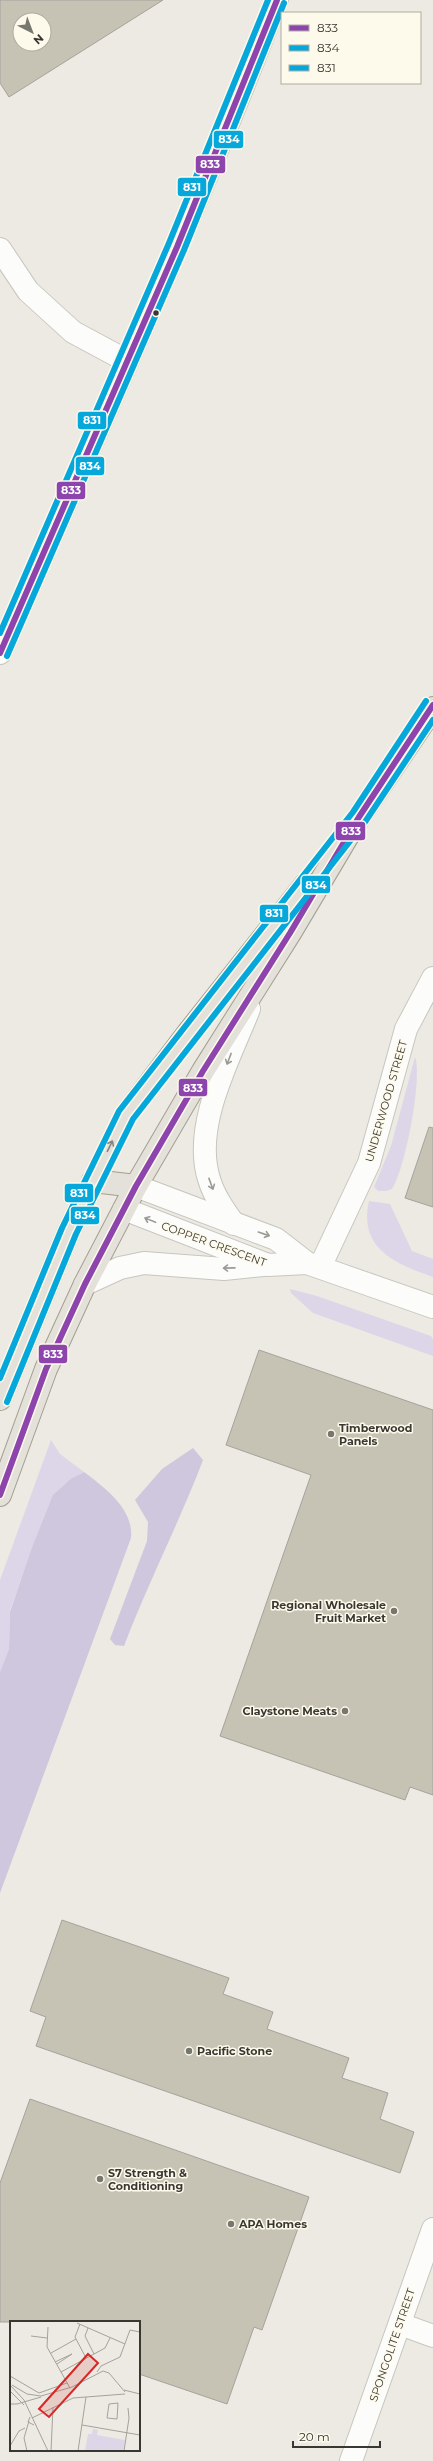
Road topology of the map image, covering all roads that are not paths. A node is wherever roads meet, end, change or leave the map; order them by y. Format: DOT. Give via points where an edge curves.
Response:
graph roads {
  1 [pos="277,0"];
  2 [pos="0,249"];
  3 [pos="127,361"];
  4 [pos="0,653"];
  5 [pos="432,709"];
  6 [pos="359,817"];
  7 [pos="433,978"];
  8 [pos="259,983"];
  9 [pos="92,1183"];
  10 [pos="136,1186"];
  11 [pos="124,1209"];
  12 [pos="234,1224"];
  13 [pos="268,1265"];
  14 [pos="313,1265"];
  15 [pos="85,1284"];
  16 [pos="433,1307"];
  17 [pos="0,1398"];
  18 [pos="0,1495"];
  19 [pos="433,2229"];
  20 [pos="400,2324"];
  21 [pos="433,2336"];
  22 [pos="351,2461"];
  1 -- 3 [label="street" via="248,76"];
  2 -- 3 [label="street" via="28,291 73,332"];
  3 -- 4 [label="street"];
  5 -- 6 [label="main road"];
  6 -- 8 [label="main road"];
  9 -- 6 [label="main road, one-way" via="126,1115"];
  7 -- 14 [label="street, UNDERWOOD STREET" via="406,1029 369,1163"];
  8 -- 10 [label="main road" via="202,1072"];
  8 -- 12 [label="street, one-way" via="206,1125 208,1177 217,1198"];
  9 -- 10 [label="main road"];
  9 -- 11 [label="main road"];
  9 -- 17 [label="main road" via="69,1231"];
  10 -- 11 [label="main road"];
  10 -- 12 [label="street, COPPER CRESCENT"];
  13 -- 11 [label="street, COPPER CRESCENT, one-way"];
  11 -- 15 [label="main road"];
  12 -- 14 [label="street, COPPER CRESCENT, one-way" via="276,1239"];
  13 -- 14 [label="street, COPPER CRESCENT"];
  13 -- 15 [label="street, one-way" via="224,1268 144,1263 120,1268"];
  14 -- 16 [label="street, COPPER CRESCENT"];
  15 -- 18 [label="main road" via="46,1369"];
  19 -- 20 [label="street, SPONGOLITE STREET"];
  20 -- 21 [label="street"];
  20 -- 22 [label="street, SPONGOLITE STREET"];
}
